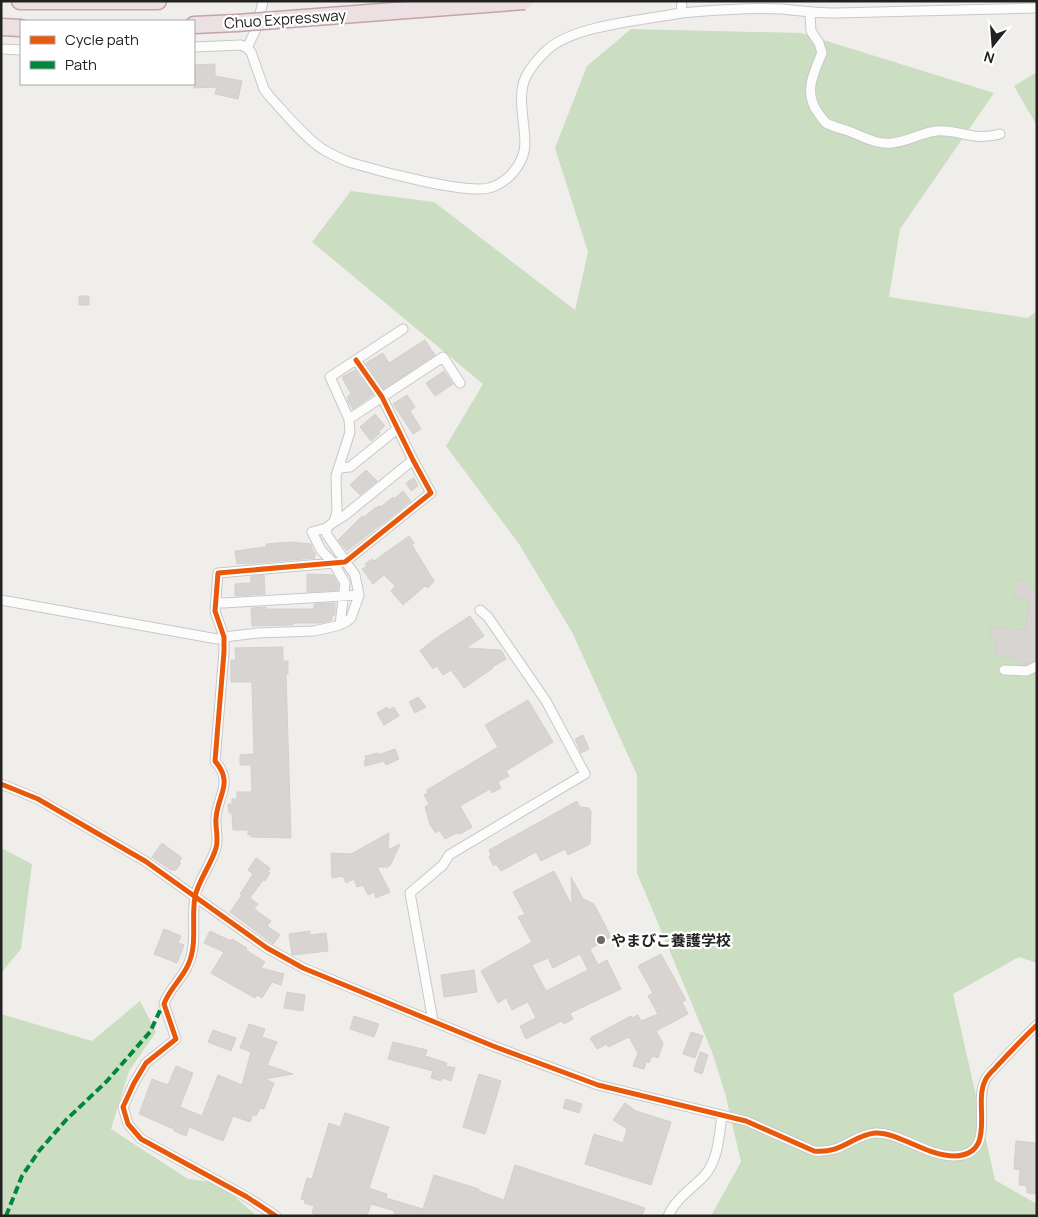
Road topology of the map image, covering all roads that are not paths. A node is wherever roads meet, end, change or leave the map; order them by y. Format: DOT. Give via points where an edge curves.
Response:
graph roads {
  1 [pos="20,1"];
  2 [pos="158,1"];
  3 [pos="263,1"];
  4 [pos="525,1"];
  5 [pos="682,1"];
  6 [pos="1037,8"];
  7 [pos="810,12"];
  8 [pos="681,13"];
  9 [pos="195,25"];
  10 [pos="1,27"];
  11 [pos="20,28"];
  12 [pos="195,47"];
  13 [pos="247,48"];
  14 [pos="1,49"];
  15 [pos="20,50"];
  16 [pos="1000,134"];
  17 [pos="403,329"];
  18 [pos="356,360"];
  19 [pos="460,383"];
  20 [pos="382,397"];
  21 [pos="349,420"];
  22 [pos="397,429"];
  23 [pos="413,460"];
  24 [pos="339,468"];
  25 [pos="334,522"];
  26 [pos="326,528"];
  27 [pos="345,562"];
  28 [pos="334,564"];
  29 [pos="359,595"];
  30 [pos="344,596"];
  31 [pos="1,600"];
  32 [pos="216,602"];
  33 [pos="480,610"];
  34 [pos="340,625"];
  35 [pos="224,637"];
  36 [pos="1037,666"];
  37 [pos="1004,670"];
  38 [pos="1,784"];
  39 [pos="195,896"];
  40 [pos="433,1021"];
  41 [pos="1037,1025"];
  42 [pos="722,1114"];
  43 [pos="276,1216"];
  44 [pos="668,1216"];
  1 -- 2 [label="highway"];
  3 -- 13 [label="street" via="258,27"];
  4 -- 9 [label="highway, Chuo Expressway, bridge"];
  5 -- 8 [label="street"];
  6 -- 7 [label="street"];
  7 -- 8 [label="street" via="781,9"];
  7 -- 16 [label="street" via="812,31 822,53 811,78 810,93 826,122 882,144 936,131 974,137"];
  8 -- 13 [label="street" via="583,31 548,50 523,81 525,142 522,158 510,176 490,188 478,190 350,163 322,149 270,97"];
  10 -- 11 [label="highway"];
  12 -- 13 [label="street" via="241,45"];
  14 -- 15 [label="street"];
  17 -- 18 [label="street"];
  18 -- 20 [label="street"];
  18 -- 21 [label="street" via="330,377"];
  19 -- 20 [label="street" via="443,357"];
  20 -- 21 [label="street"];
  20 -- 22 [label="street"];
  21 -- 24 [label="street" via="350,432"];
  22 -- 23 [label="street"];
  22 -- 24 [label="street" via="350,468"];
  23 -- 25 [label="street"];
  23 -- 27 [label="street" via="431,493"];
  24 -- 25 [label="street"];
  25 -- 26 [label="street"];
  26 -- 27 [label="street" via="327,536"];
  26 -- 28 [label="street" via="312,532 321,550"];
  27 -- 28 [label="street"];
  27 -- 29 [label="street" via="355,575"];
  28 -- 30 [label="street" via="344,583"];
  28 -- 32 [label="street" via="218,573"];
  29 -- 30 [label="street"];
  29 -- 34 [label="street" via="351,618"];
  30 -- 32 [label="street"];
  30 -- 34 [label="street"];
  31 -- 35 [label="street" via="217,639"];
  32 -- 35 [label="street" via="215,612"];
  33 -- 40 [label="street" via="546,701 585,774 449,855 443,865 410,893"];
  34 -- 35 [label="street" via="314,631"];
  35 -- 39 [label="street" via="215,760 223,772 225,785 216,817 216,848"];
  36 -- 37 [label="street" via="1027,672"];
  38 -- 39 [label="street" via="38,799 145,861"];
  39 -- 40 [label="street" via="284,959"];
  39 -- 43 [label="street" via="193,943 188,965 164,1004 176,1039 146,1063 125,1101 125,1115 141,1139"];
  40 -- 42 [label="street" via="598,1085"];
  41 -- 42 [label="street" via="985,1079 982,1132 970,1152 962,1155 926,1151 874,1133 832,1151 814,1151"];
  42 -- 44 [label="street" via="717,1154 712,1164 676,1202"];
}
